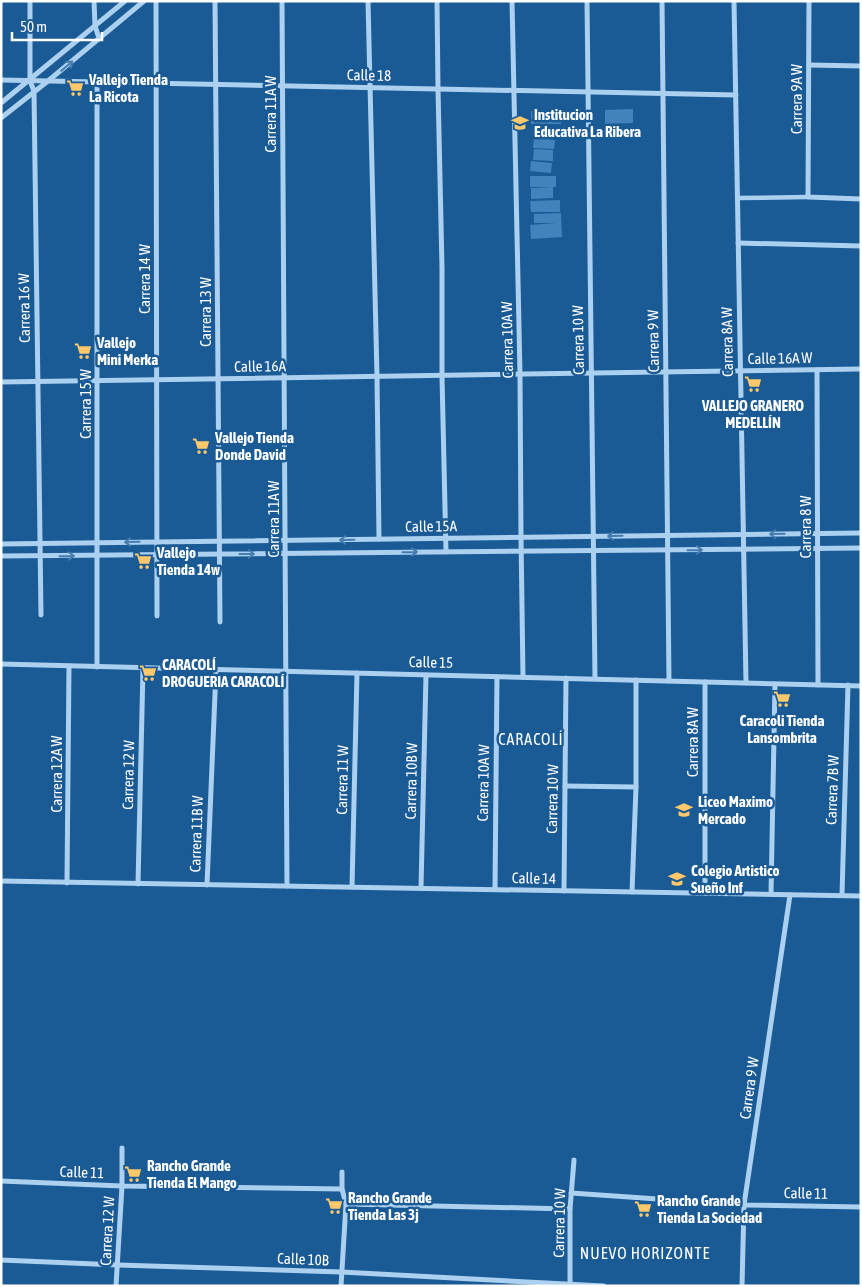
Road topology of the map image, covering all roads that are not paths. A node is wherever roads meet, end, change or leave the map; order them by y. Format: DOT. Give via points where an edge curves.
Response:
graph roads {
  1 [pos="30,1"];
  2 [pos="94,1"];
  3 [pos="125,1"];
  4 [pos="144,1"];
  5 [pos="156,1"];
  6 [pos="215,1"];
  7 [pos="282,1"];
  8 [pos="368,1"];
  9 [pos="437,1"];
  10 [pos="512,1"];
  11 [pos="587,1"];
  12 [pos="662,1"];
  13 [pos="734,1"];
  14 [pos="810,1"];
  15 [pos="95,26"];
  16 [pos="99,38"];
  17 [pos="809,65"];
  18 [pos="861,66"];
  19 [pos="1,80"];
  20 [pos="30,81"];
  21 [pos="48,81"];
  22 [pos="97,82"];
  23 [pos="157,83"];
  24 [pos="216,84"];
  25 [pos="283,86"];
  26 [pos="370,88"];
  27 [pos="438,89"];
  28 [pos="34,91"];
  29 [pos="514,91"];
  30 [pos="588,92"];
  31 [pos="663,94"];
  32 [pos="736,95"];
  33 [pos="1,103"];
  34 [pos="1,118"];
  35 [pos="808,197"];
  36 [pos="738,198"];
  37 [pos="861,199"];
  38 [pos="738,243"];
  39 [pos="861,246"];
  40 [pos="861,369"];
  41 [pos="818,370"];
  42 [pos="740,371"];
  43 [pos="666,372"];
  44 [pos="591,373"];
  45 [pos="520,374"];
  46 [pos="377,376"];
  47 [pos="442,376"];
  48 [pos="284,378"];
  49 [pos="218,379"];
  50 [pos="157,380"];
  51 [pos="97,381"];
  52 [pos="1,382"];
  53 [pos="37,382"];
  54 [pos="861,533"];
  55 [pos="818,534"];
  56 [pos="743,535"];
  57 [pos="594,536"];
  58 [pos="668,536"];
  59 [pos="446,538"];
  60 [pos="521,538"];
  61 [pos="363,539"];
  62 [pos="379,539"];
  63 [pos="285,540"];
  64 [pos="220,541"];
  65 [pos="157,542"];
  66 [pos="40,543"];
  67 [pos="97,543"];
  68 [pos="1,544"];
  69 [pos="818,548"];
  70 [pos="861,548"];
  71 [pos="744,549"];
  72 [pos="594,550"];
  73 [pos="668,550"];
  74 [pos="521,551"];
  75 [pos="446,552"];
  76 [pos="364,553"];
  77 [pos="220,554"];
  78 [pos="285,554"];
  79 [pos="97,555"];
  80 [pos="157,555"];
  81 [pos="1,556"];
  82 [pos="40,556"];
  83 [pos="41,615"];
  84 [pos="157,616"];
  85 [pos="220,622"];
  86 [pos="1,664"];
  87 [pos="69,666"];
  88 [pos="97,666"];
  89 [pos="143,668"];
  90 [pos="216,670"];
  91 [pos="286,672"];
  92 [pos="357,673"];
  93 [pos="426,675"];
  94 [pos="497,677"];
  95 [pos="523,677"];
  96 [pos="566,678"];
  97 [pos="595,679"];
  98 [pos="636,680"];
  99 [pos="670,681"];
  100 [pos="705,682"];
  101 [pos="746,683"];
  102 [pos="775,684"];
  103 [pos="818,685"];
  104 [pos="848,685"];
  105 [pos="861,686"];
  106 [pos="565,786"];
  107 [pos="636,788"];
  108 [pos="1,882"];
  109 [pos="67,883"];
  110 [pos="138,884"];
  111 [pos="207,885"];
  112 [pos="287,886"];
  113 [pos="352,887"];
  114 [pos="421,888"];
  115 [pos="495,889"];
  116 [pos="564,891"];
  117 [pos="632,892"];
  118 [pos="705,893"];
  119 [pos="771,894"];
  120 [pos="790,895"];
  121 [pos="842,895"];
  122 [pos="861,896"];
  123 [pos="122,1148"];
  124 [pos="574,1160"];
  125 [pos="342,1172"];
  126 [pos="1,1181"];
  127 [pos="122,1186"];
  128 [pos="342,1189"];
  129 [pos="571,1193"];
  130 [pos="346,1204"];
  131 [pos="744,1205"];
  132 [pos="861,1207"];
  133 [pos="570,1209"];
  134 [pos="1,1260"];
  135 [pos="118,1265"];
  136 [pos="341,1272"];
  137 [pos="570,1285"];
  138 [pos="116,1286"];
  139 [pos="340,1286"];
  140 [pos="604,1286"];
  141 [pos="742,1286"];
  1 -- 20 [label="street, Carrera 16 W"];
  2 -- 15 [label="street"];
  3 -- 15 [label="street"];
  4 -- 16 [label="street"];
  5 -- 23 [label="street, Carrera 14 W"];
  6 -- 24 [label="street, Carrera 13 W"];
  7 -- 25 [label="street, Carrera 11A W"];
  8 -- 26 [label="street"];
  9 -- 27 [label="street"];
  10 -- 29 [label="street, Carrera 10A W"];
  11 -- 30 [label="street, Carrera 10 W"];
  12 -- 31 [label="street, Carrera 9 W"];
  13 -- 32 [label="street, Carrera 8A W"];
  14 -- 17 [label="street, Carrera 9A W"];
  15 -- 16 [label="street"];
  15 -- 20 [label="street"];
  21 -- 16 [label="street, one-way"];
  17 -- 18 [label="street"];
  17 -- 35 [label="street, Carrera 9A W"];
  19 -- 20 [label="street, Calle 18"];
  20 -- 21 [label="street, Calle 18"];
  20 -- 28 [label="street, Carrera 16 W"];
  20 -- 33 [label="street"];
  21 -- 22 [label="street, Calle 18"];
  21 -- 28 [label="street"];
  22 -- 23 [label="street, Calle 18"];
  22 -- 51 [label="street, Carrera 15 W"];
  23 -- 24 [label="street, Calle 18"];
  23 -- 50 [label="street, Carrera 14 W"];
  24 -- 25 [label="street, Calle 18"];
  24 -- 49 [label="street, Carrera 13 W"];
  25 -- 26 [label="street, Calle 18"];
  25 -- 48 [label="street, Carrera 11A W"];
  26 -- 27 [label="street, Calle 18"];
  26 -- 46 [label="street"];
  27 -- 29 [label="street, Calle 18"];
  27 -- 47 [label="street"];
  28 -- 34 [label="street"];
  28 -- 53 [label="street, Carrera 16 W"];
  29 -- 30 [label="street, Calle 18"];
  29 -- 45 [label="street, Carrera 10A W"];
  30 -- 31 [label="street, Calle 18"];
  30 -- 44 [label="street, Carrera 10 W"];
  31 -- 32 [label="street, Calle 18"];
  31 -- 43 [label="street, Carrera 9 W"];
  32 -- 36 [label="street, Carrera 8A W"];
  35 -- 36 [label="street"];
  35 -- 37 [label="street"];
  36 -- 38 [label="street, Carrera 8A W"];
  38 -- 39 [label="street"];
  38 -- 42 [label="street, Carrera 8A W"];
  40 -- 41 [label="street, Calle 16A W"];
  41 -- 42 [label="street, Calle 16A W"];
  41 -- 55 [label="street, Carrera 8 W"];
  42 -- 43 [label="street, Calle 16A W"];
  42 -- 56 [label="street, Carrera 8A W"];
  43 -- 44 [label="street, Calle 16A W"];
  43 -- 58 [label="street, Carrera 9 W"];
  44 -- 45 [label="street, Calle 16A W"];
  44 -- 57 [label="street, Carrera 10 W"];
  45 -- 47 [label="street, Calle 16A"];
  45 -- 60 [label="street, Carrera 10A W"];
  46 -- 47 [label="street, Calle 16A"];
  46 -- 48 [label="street, Calle 16A"];
  46 -- 62 [label="street"];
  47 -- 59 [label="street"];
  48 -- 49 [label="street, Calle 16A"];
  48 -- 63 [label="street, Carrera 11A W"];
  49 -- 50 [label="street, Calle 16A"];
  49 -- 64 [label="street, Carrera 13 W"];
  50 -- 51 [label="street, Calle 16A"];
  50 -- 65 [label="street, Carrera 14 W"];
  51 -- 53 [label="street, Calle 16A"];
  51 -- 67 [label="street, Carrera 15 W"];
  52 -- 53 [label="street, Calle 16A"];
  53 -- 66 [label="street, Carrera 16 W"];
  54 -- 55 [label="street, Calle 15A"];
  55 -- 56 [label="street, Calle 15A, one-way"];
  55 -- 69 [label="street, Carrera 8 W"];
  56 -- 58 [label="street, Calle 15A"];
  56 -- 71 [label="street, Carrera 8A W"];
  58 -- 57 [label="street, Calle 15A, one-way"];
  57 -- 60 [label="street, Calle 15A"];
  57 -- 72 [label="street, Carrera 10 W"];
  58 -- 73 [label="street, Carrera 9 W"];
  59 -- 60 [label="street, Calle 15A"];
  59 -- 62 [label="street, Calle 15A"];
  59 -- 75 [label="street"];
  60 -- 74 [label="street, Carrera 10A W"];
  61 -- 62 [label="street, Calle 15A"];
  61 -- 63 [label="street, Calle 15A, one-way"];
  61 -- 76 [label="street"];
  63 -- 64 [label="street, Calle 15A"];
  63 -- 78 [label="street, Carrera 11A W"];
  64 -- 65 [label="street, Calle 15A"];
  64 -- 77 [label="street, Carrera 13 W"];
  65 -- 67 [label="street, Calle 15A, one-way"];
  65 -- 80 [label="street, Carrera 14 W"];
  66 -- 67 [label="street, Calle 15A"];
  66 -- 68 [label="street, Calle 15A"];
  66 -- 82 [label="street, Carrera 16 W"];
  67 -- 79 [label="street, Carrera 15 W"];
  69 -- 70 [label="street, Calle 15A"];
  69 -- 71 [label="street, Calle 15A"];
  69 -- 103 [label="street, Carrera 8 W"];
  73 -- 71 [label="street, Calle 15A, one-way"];
  71 -- 101 [label="street, Carrera 8A W"];
  72 -- 73 [label="street, Calle 15A"];
  72 -- 74 [label="street, Calle 15A"];
  72 -- 97 [label="street, Carrera 10 W"];
  73 -- 99 [label="street, Carrera 9 W"];
  74 -- 75 [label="street, Calle 15A"];
  74 -- 95 [label="street, Carrera 10A W"];
  76 -- 75 [label="street, Calle 15A, one-way"];
  76 -- 78 [label="street, Calle 15A"];
  77 -- 78 [label="street, Calle 15A, one-way"];
  77 -- 80 [label="street, Calle 15A"];
  77 -- 85 [label="street, Carrera 13 W"];
  78 -- 91 [label="street, Carrera 11A W"];
  79 -- 80 [label="street, Calle 15A"];
  82 -- 79 [label="street, Calle 15A, one-way"];
  79 -- 88 [label="street, Carrera 15 W"];
  80 -- 84 [label="street, Carrera 14 W"];
  81 -- 82 [label="street, Calle 15A"];
  82 -- 83 [label="street, Carrera 16 W"];
  86 -- 87 [label="street, Calle 15"];
  87 -- 88 [label="street, Calle 15"];
  87 -- 109 [label="street, Carrera 12A W"];
  88 -- 89 [label="street, Calle 15"];
  89 -- 90 [label="street, Calle 15"];
  89 -- 110 [label="street, Carrera 12 W"];
  90 -- 91 [label="street, Calle 15"];
  90 -- 111 [label="street, Carrera 11B W"];
  91 -- 92 [label="street, Calle 15"];
  91 -- 112 [label="street, Carrera 11A W"];
  92 -- 93 [label="street, Calle 15"];
  92 -- 113 [label="street, Carrera 11 W"];
  93 -- 94 [label="street, Calle 15"];
  93 -- 114 [label="street, Carrera 10B W"];
  94 -- 95 [label="street, Calle 15"];
  94 -- 115 [label="street, Carrera 10A W"];
  95 -- 96 [label="street, Calle 15"];
  96 -- 97 [label="street, Calle 15"];
  96 -- 106 [label="street, Carrera 10 W"];
  97 -- 98 [label="street, Calle 15"];
  98 -- 99 [label="street, Calle 15"];
  98 -- 107 [label="street"];
  99 -- 100 [label="street, Calle 15"];
  100 -- 101 [label="street, Calle 15"];
  100 -- 118 [label="street, Carrera 8A W"];
  101 -- 102 [label="street, Calle 15"];
  102 -- 103 [label="street, Calle 15"];
  102 -- 119 [label="street"];
  103 -- 104 [label="street, Calle 15"];
  104 -- 105 [label="street, Calle 15"];
  104 -- 121 [label="street, Carrera 7B W"];
  106 -- 107 [label="street"];
  106 -- 116 [label="street, Carrera 10 W"];
  107 -- 117 [label="street"];
  108 -- 109 [label="street, Carrera 11B W"];
  109 -- 110 [label="street, Carrera 11B W"];
  110 -- 111 [label="street, Carrera 11B W"];
  111 -- 112 [label="street, Calle 14"];
  112 -- 113 [label="street, Calle 14"];
  113 -- 114 [label="street, Calle 14"];
  114 -- 115 [label="street, Calle 14"];
  115 -- 116 [label="street, Calle 14"];
  116 -- 117 [label="street, Calle 14"];
  117 -- 118 [label="street, Calle 14"];
  118 -- 119 [label="street, Calle 14"];
  119 -- 120 [label="street, Calle 14"];
  120 -- 121 [label="street, Calle 14"];
  120 -- 131 [label="street, Carrera 9 W"];
  121 -- 122 [label="street, Calle 14"];
  123 -- 127 [label="street, Carrera 12 W"];
  124 -- 129 [label="street, Carrera 10 W"];
  125 -- 128 [label="street"];
  126 -- 127 [label="street, Calle 11"];
  127 -- 128 [label="street, Calle 11"];
  127 -- 135 [label="street, Carrera 12 W"];
  128 -- 130 [label="street"];
  129 -- 131 [label="street, Calle 11"];
  129 -- 133 [label="street, Carrera 10 W"];
  130 -- 133 [label="street"];
  130 -- 136 [label="street"];
  131 -- 132 [label="street, Calle 11"];
  131 -- 141 [label="street, Carrera 9 W"];
  133 -- 137 [label="street, Carrera 10 W"];
  134 -- 135 [label="street, Calle 10B"];
  135 -- 136 [label="street, Calle 10B"];
  135 -- 138 [label="street, Carrera 12 W"];
  136 -- 137 [label="street, Calle 10B"];
  136 -- 139 [label="street"];
  137 -- 140 [label="street, Calle 10B"];
}
